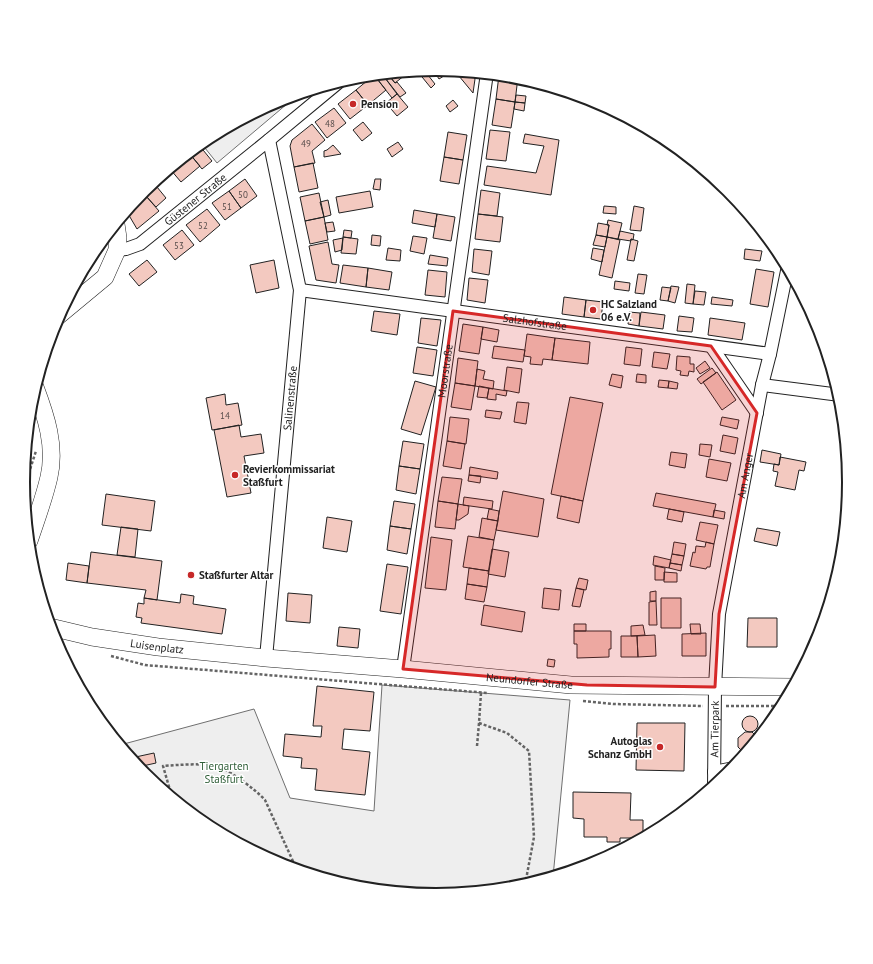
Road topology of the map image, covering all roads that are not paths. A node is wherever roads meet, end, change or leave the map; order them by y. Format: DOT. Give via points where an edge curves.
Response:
graph roads {
  1 [pos="486,79"];
  2 [pos="329,90"];
  3 [pos="269,140"];
  4 [pos="117,231"];
  5 [pos="117,250"];
  6 [pos="786,275"];
  7 [pos="300,290"];
  8 [pos="70,306"];
  9 [pos="453,310"];
  10 [pos="711,346"];
  11 [pos="770,354"];
  12 [pos="762,385"];
  13 [pos="833,394"];
  14 [pos="39,398"];
  15 [pos="757,413"];
  16 [pos="33,530"];
  17 [pos="58,629"];
  18 [pos="266,658"];
  19 [pos="403,669"];
  20 [pos="715,687"];
  21 [pos="788,687"];
  22 [pos="723,770"];
  23 [pos="714,772"];
  24 [pos="714,779"];
  1 -- 9 [label="street, Moorstraße"];
  2 -- 3 [label="street, Güstener Straße"];
  3 -- 5 [label="street, Güstener Straße" via="140,244"];
  3 -- 7 [label="street, Salinenstraße"];
  4 -- 5 [label="main road"];
  5 -- 8 [label="main road" via="106,277"];
  6 -- 11 [label="street, Am Anger"];
  7 -- 9 [label="street, Salzhofstraße"];
  7 -- 18 [label="street, Salinenstraße"];
  9 -- 10 [label="street, Salzhofstraße"];
  9 -- 19 [label="street, Moorstraße"];
  10 -- 11 [label="street, Salzhofstraße"];
  10 -- 15 [label="street"];
  11 -- 12 [label="street, Am Anger"];
  12 -- 13 [label="street"];
  12 -- 15 [label="street, Am Anger"];
  14 -- 16 [label="main road" via="51,441 51,462"];
  15 -- 20 [label="street, Am Anger" via="719,614"];
  17 -- 18 [label="main road, Luisenplatz" via="158,647"];
  18 -- 19 [label="main road, Neundorfer Straße"];
  19 -- 20 [label="main road, Neundorfer Straße" via="571,685"];
  20 -- 21 [label="main road, Neundorfer Straße"];
  20 -- 23 [label="street, Am Tierpark"];
  22 -- 23 [label="street, Am Tierpark"];
  23 -- 24 [label="street, Am Tierpark"];
}
